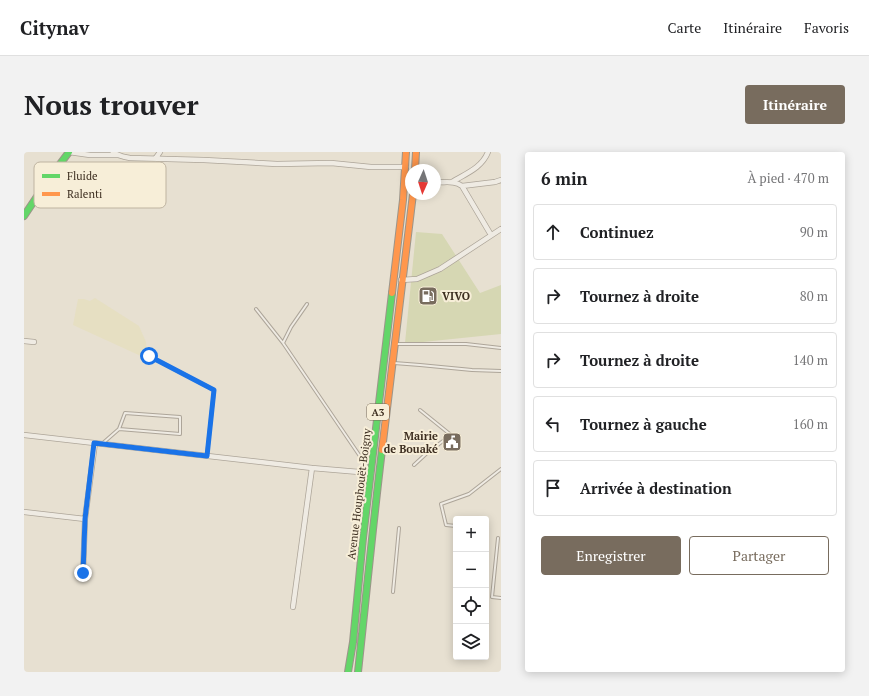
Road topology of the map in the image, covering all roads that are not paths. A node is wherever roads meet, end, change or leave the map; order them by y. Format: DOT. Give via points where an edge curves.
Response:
graph roads {
  1 [pos="69,152"];
  2 [pos="160,152"];
  3 [pos="406,152"];
  4 [pos="416,152"];
  5 [pos="488,152"];
  6 [pos="115,153"];
  7 [pos="155,159"];
  8 [pos="62,162"];
  9 [pos="406,164"];
  10 [pos="415,164"];
  11 [pos="405,167"];
  12 [pos="405,178"];
  13 [pos="501,180"];
  14 [pos="441,182"];
  15 [pos="451,182"];
  16 [pos="462,186"];
  17 [pos="412,200"];
  18 [pos="34,201"];
  19 [pos="24,216"];
  20 [pos="501,229"];
  21 [pos="491,235"];
  22 [pos="394,279"];
  23 [pos="403,280"];
  24 [pos="307,304"];
  25 [pos="256,309"];
  26 [pos="24,341"];
  27 [pos="34,342"];
  28 [pos="283,343"];
  29 [pos="394,344"];
  30 [pos="501,348"];
  31 [pos="149,356"];
  32 [pos="393,363"];
  33 [pos="501,371"];
  34 [pos="420,410"];
  35 [pos="119,429"];
  36 [pos="24,435"];
  37 [pos="94,443"];
  38 [pos="102,444"];
  39 [pos="207,456"];
  40 [pos="414,465"];
  41 [pos="312,468"];
  42 [pos="501,469"];
  43 [pos="371,473"];
  44 [pos="24,512"];
  45 [pos="85,519"];
  46 [pos="453,526"];
  47 [pos="399,528"];
  48 [pos="498,538"];
  49 [pos="83,573"];
  50 [pos="393,592"];
  51 [pos="501,598"];
  52 [pos="293,607"];
  53 [pos="348,672"];
  54 [pos="358,672"];
  1 -- 6 [label="street" via="90,155"];
  1 -- 8 [label="main road"];
  2 -- 7 [label="street"];
  3 -- 9 [label="main road, Avenue Houphouët-Boigny / A3"];
  4 -- 10 [label="main road"];
  5 -- 15 [label="street" via="482,163"];
  6 -- 7 [label="street" via="130,158"];
  7 -- 11 [label="street"];
  12 -- 22 [label="main road, Avenue Houphouët-Boigny / A3"];
  13 -- 16 [label="street"];
  14 -- 15 [label="street"];
  15 -- 16 [label="street"];
  16 -- 21 [label="street"];
  17 -- 23 [label="main road, Avenue Houphouët-Boigny / A3"];
  18 -- 19 [label="main road"];
  20 -- 21 [label="street"];
  21 -- 23 [label="street" via="440,269 417,279"];
  22 -- 23 [label="street"];
  22 -- 43 [label="main road, Avenue Houphouët-Boigny / A3"];
  23 -- 29 [label="main road, Avenue Houphouët-Boigny / A3"];
  24 -- 28 [label="lane"];
  25 -- 28 [label="lane"];
  26 -- 27 [label="street"];
  28 -- 43 [label="lane"];
  29 -- 30 [label="lane" via="466,344"];
  29 -- 32 [label="main road, Avenue Houphouët-Boigny / A3"];
  31 -- 39 [label="lane" via="214,390"];
  32 -- 33 [label="lane"];
  32 -- 54 [label="main road, Avenue Houphouët-Boigny / A3"];
  34 -- 40 [label="lane" via="451,435"];
  35 -- 35 [label="lane" via="125,414 180,416 180,434"];
  35 -- 38 [label="lane"];
  36 -- 37 [label="street"];
  37 -- 38 [label="street"];
  37 -- 45 [label="street"];
  38 -- 39 [label="street"];
  39 -- 41 [label="street"];
  41 -- 43 [label="street"];
  41 -- 52 [label="street"];
  42 -- 46 [label="lane" via="469,494 441,504 446,525"];
  43 -- 53 [label="main road, Avenue Houphouët-Boigny / A3"];
  44 -- 45 [label="street"];
  45 -- 49 [label="street"];
  47 -- 50 [label="lane"];
  48 -- 51 [label="lane" via="492,597"];
}
